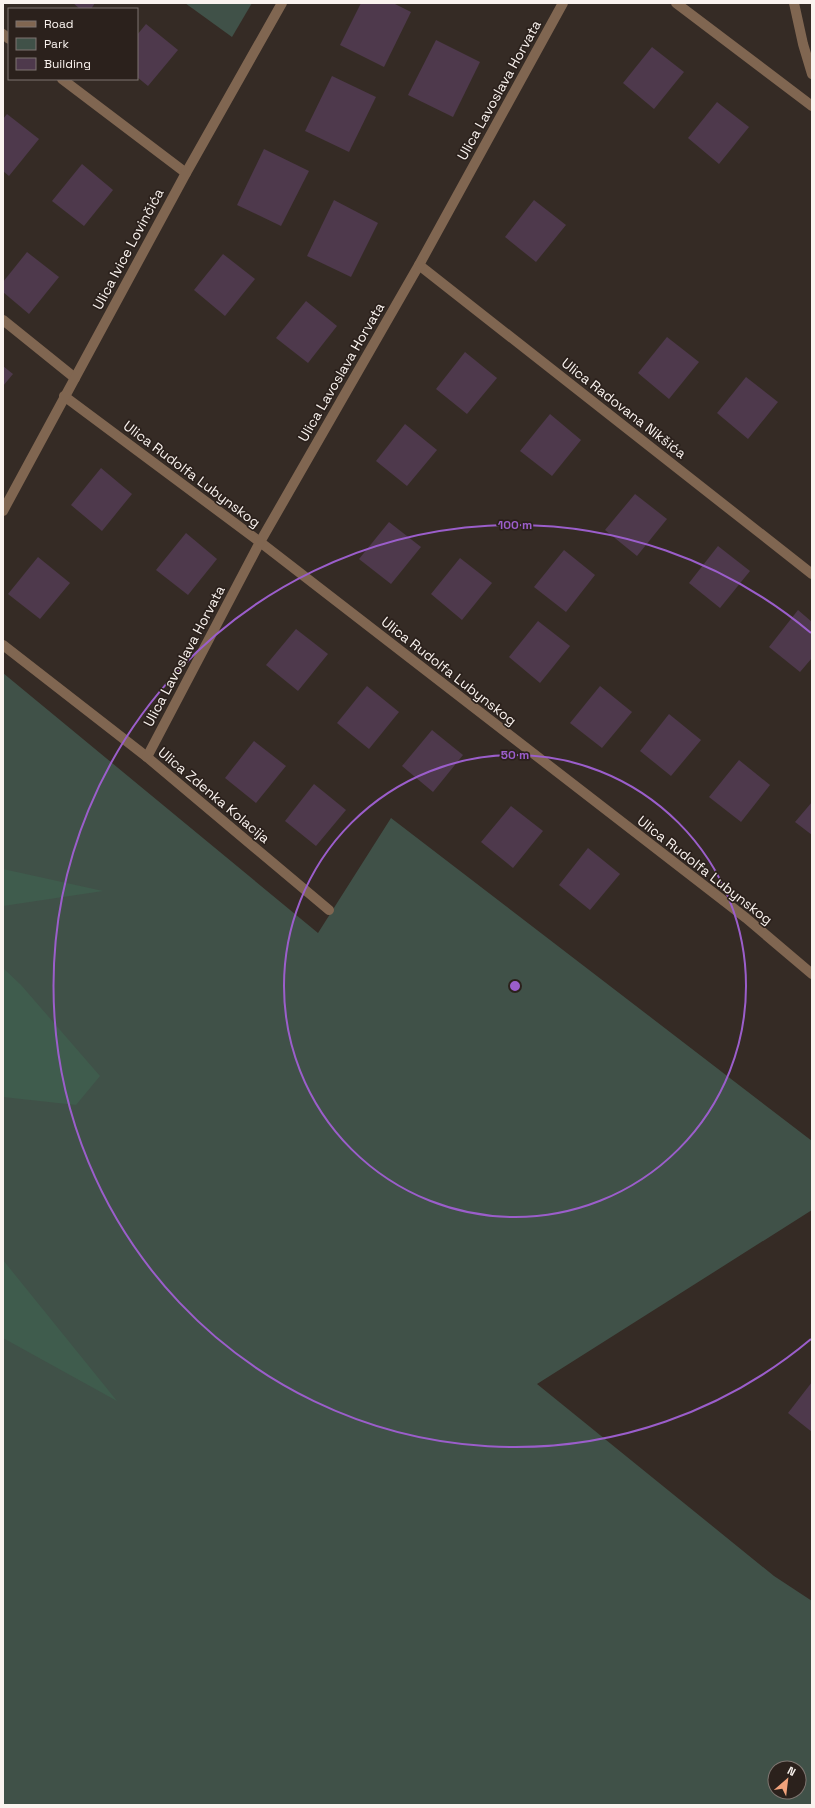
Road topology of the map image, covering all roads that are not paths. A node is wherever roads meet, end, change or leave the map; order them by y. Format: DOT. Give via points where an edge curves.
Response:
graph roads {
  1 [pos="282,3"];
  2 [pos="563,3"];
  3 [pos="676,3"];
  4 [pos="794,3"];
  5 [pos="812,74"];
  6 [pos="63,80"];
  7 [pos="812,106"];
  8 [pos="186,173"];
  9 [pos="419,265"];
  10 [pos="3,320"];
  11 [pos="75,378"];
  12 [pos="64,396"];
  13 [pos="3,511"];
  14 [pos="260,542"];
  15 [pos="812,574"];
  16 [pos="3,645"];
  17 [pos="147,757"];
  18 [pos="329,910"];
  19 [pos="812,974"];
  1 -- 8 [label="street, Ulica Ivice Lovinčića"];
  2 -- 9 [label="street, Ulica Lavoslava Horvata"];
  3 -- 7 [label="street"];
  4 -- 5 [label="street"];
  6 -- 8 [label="street"];
  8 -- 11 [label="street, Ulica Ivice Lovinčića"];
  9 -- 14 [label="street, Ulica Lavoslava Horvata"];
  9 -- 15 [label="street, Ulica Radovana Nikšića"];
  10 -- 11 [label="street"];
  11 -- 12 [label="street, Ulica Ivice Lovinčića"];
  12 -- 13 [label="street, Ulica Ivice Lovinčića"];
  12 -- 14 [label="street, Ulica Rudolfa Lubynskog"];
  14 -- 17 [label="street, Ulica Lavoslava Horvata"];
  14 -- 19 [label="street, Ulica Rudolfa Lubynskog" via="746,918"];
  16 -- 17 [label="street, Ulica Zdenka Kolacija"];
  17 -- 18 [label="street, Ulica Zdenka Kolacija"];
}
